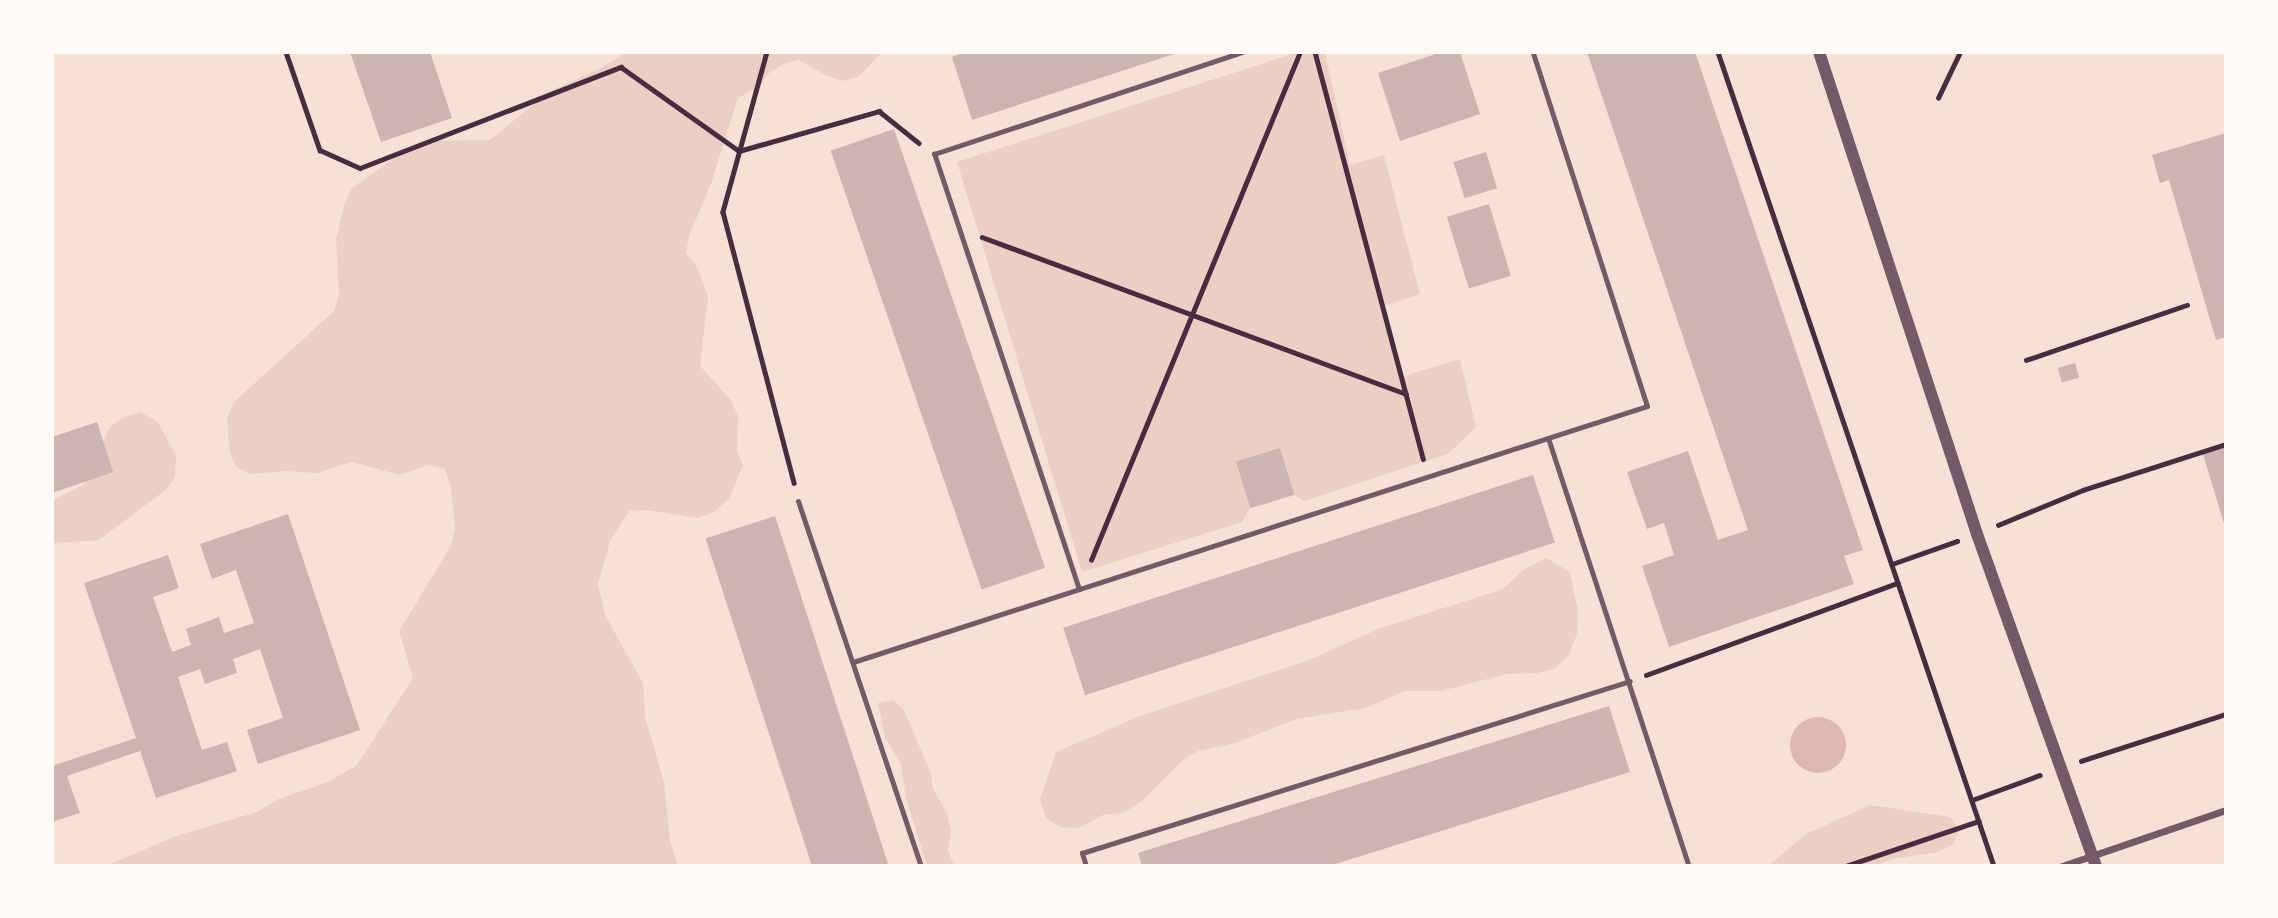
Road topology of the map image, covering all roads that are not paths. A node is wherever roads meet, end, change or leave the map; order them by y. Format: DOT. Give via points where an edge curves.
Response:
graph roads {
  1 [pos="1243,52"];
  2 [pos="1533,52"];
  3 [pos="1819,52"];
  4 [pos="1548,438"];
  5 [pos="798,500"];
  6 [pos="1079,589"];
  7 [pos="853,662"];
  8 [pos="1629,681"];
  9 [pos="2225,810"];
  10 [pos="2094,860"];
  11 [pos="921,866"];
  12 [pos="1086,866"];
  13 [pos="1689,866"];
  14 [pos="2062,866"];
  1 -- 6 [label="lane" via="933,154"];
  2 -- 4 [label="lane" via="1647,406"];
  3 -- 10 [label="street" via="1977,534"];
  4 -- 6 [label="lane"];
  4 -- 8 [label="lane"];
  5 -- 7 [label="lane"];
  6 -- 7 [label="lane"];
  7 -- 11 [label="lane"];
  8 -- 12 [label="lane" via="1083,853"];
  8 -- 13 [label="lane"];
  9 -- 10 [label="street"];
  10 -- 14 [label="street"];
}
